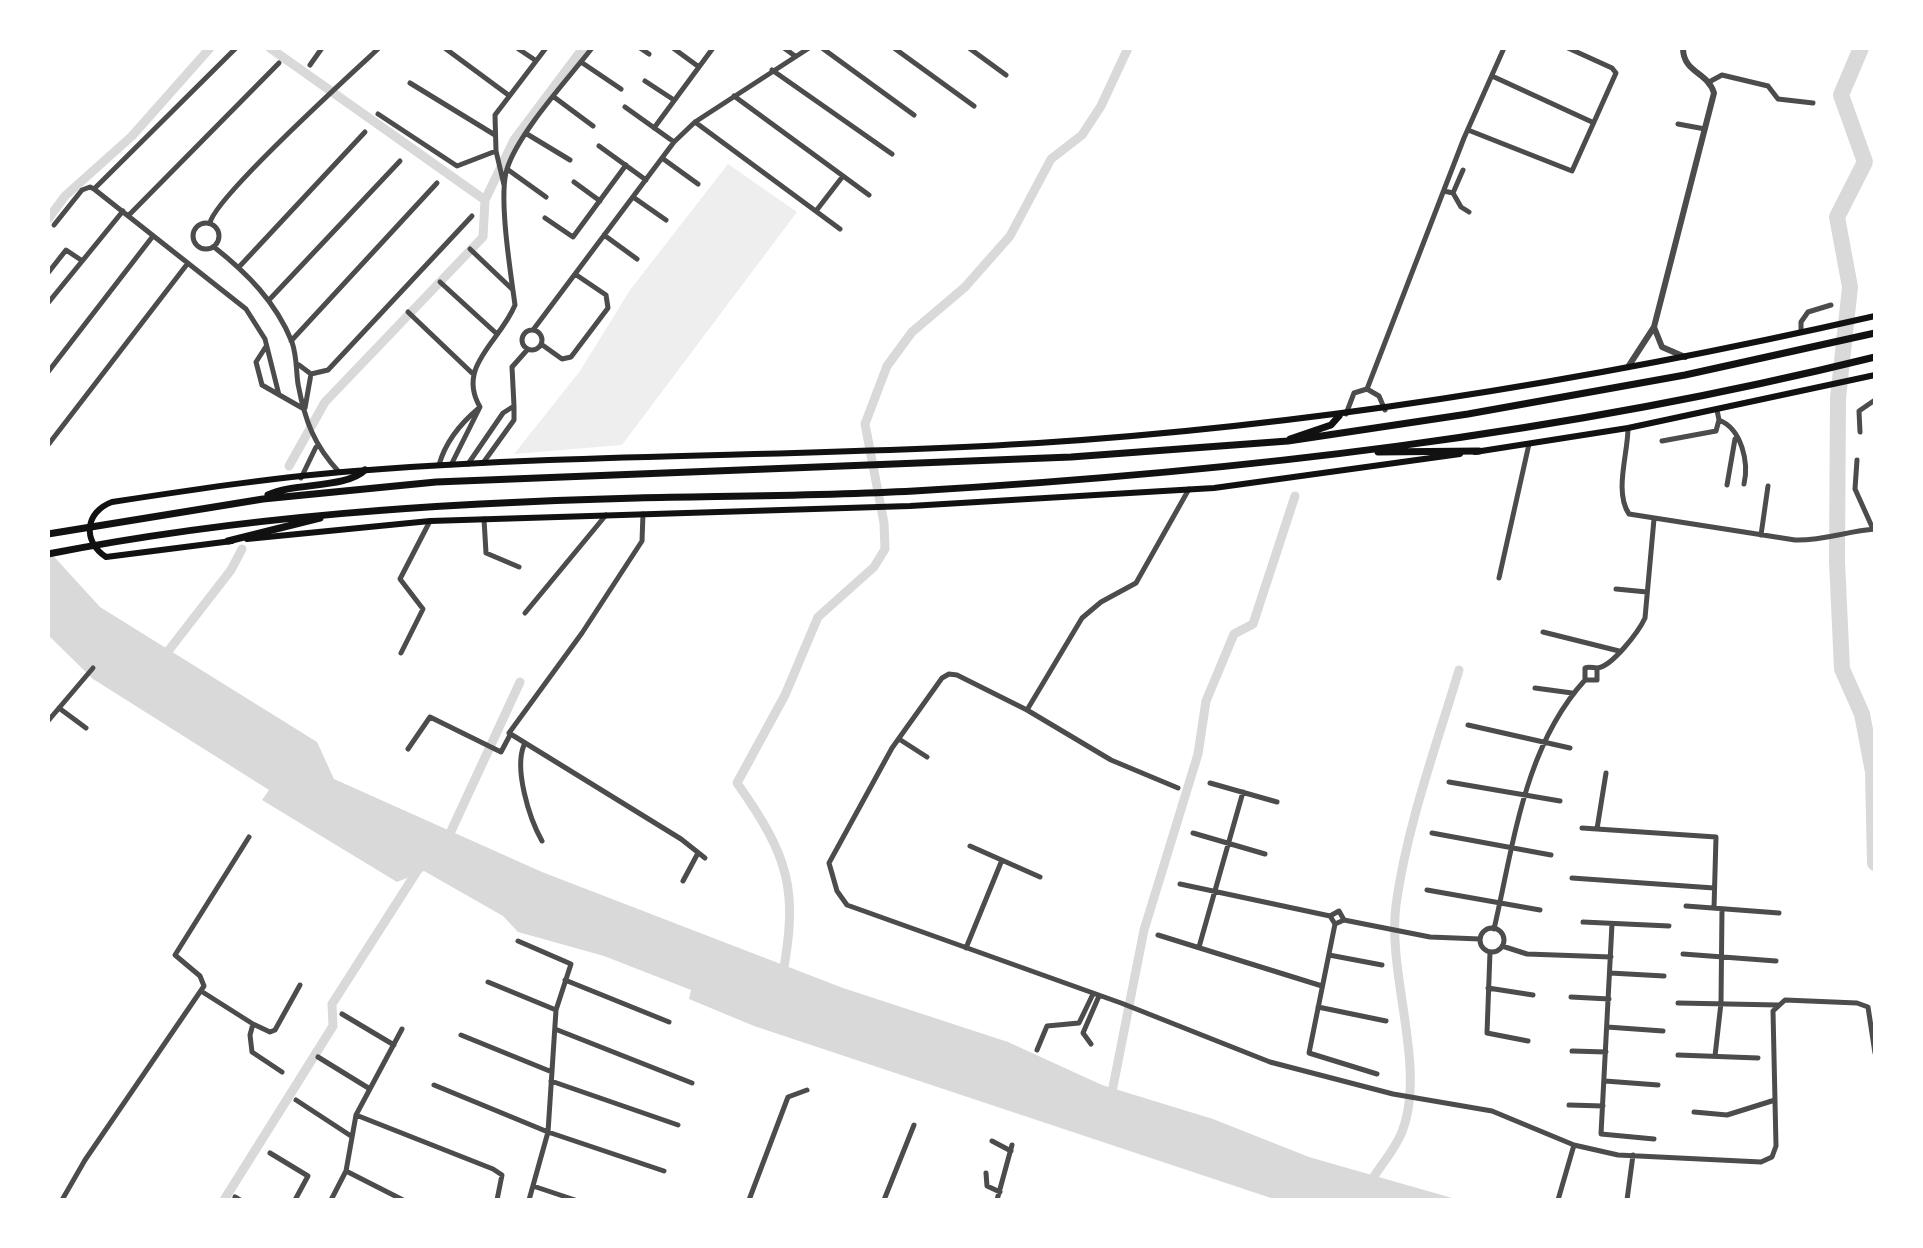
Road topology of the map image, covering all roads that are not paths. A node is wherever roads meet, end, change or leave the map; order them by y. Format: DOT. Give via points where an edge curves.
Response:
graph roads {
  1 [pos="236,48"];
  2 [pos="322,48"];
  3 [pos="379,48"];
  4 [pos="517,48"];
  5 [pos="546,48"];
  6 [pos="592,48"];
  7 [pos="640,48"];
  8 [pos="673,48"];
  9 [pos="713,48"];
  10 [pos="784,48"];
  11 [pos="809,48"];
  12 [pos="822,48"];
  13 [pos="894,48"];
  14 [pos="969,48"];
  15 [pos="1504,48"];
  16 [pos="1568,48"];
  17 [pos="1683,48"];
  18 [pos="446,49"];
  19 [pos="649,54"];
  20 [pos="795,56"];
  21 [pos="535,60"];
  22 [pos="581,62"];
  23 [pos="279,63"];
  24 [pos="310,65"];
  25 [pos="699,67"];
  26 [pos="772,70"];
  27 [pos="1006,75"];
  28 [pos="1492,76"];
  29 [pos="645,81"];
  30 [pos="1709,82"];
  31 [pos="410,83"];
  32 [pos="621,89"];
  33 [pos="507,94"];
  34 [pos="734,96"];
  35 [pos="554,97"];
  36 [pos="674,100"];
  37 [pos="1813,103"];
  38 [pos="974,106"];
  39 [pos="625,107"];
  40 [pos="378,114"];
  41 [pos="914,115"];
  42 [pos="695,122"];
  43 [pos="1592,122"];
  44 [pos="1678,124"];
  45 [pos="593,126"];
  46 [pos="654,128"];
  47 [pos="1705,129"];
  48 [pos="1468,130"];
  49 [pos="365,132"];
  50 [pos="527,134"];
  51 [pos="496,135"];
  52 [pos="674,142"];
  53 [pos="599,146"];
  54 [pos="496,151"];
  55 [pos="892,154"];
  56 [pos="662,158"];
  57 [pos="570,160"];
  58 [pos="400,161"];
  59 [pos="626,165"];
  60 [pos="507,169"];
  61 [pos="1463,170"];
  62 [pos="843,176"];
  63 [pos="646,180"];
  64 [pos="574,182"];
  65 [pos="437,183"];
  66 [pos="698,184"];
  67 [pos="94,189"];
  68 [pos="505,191"];
  69 [pos="1444,191"];
  70 [pos="1453,193"];
  71 [pos="869,195"];
  72 [pos="546,197"];
  73 [pos="633,197"];
  74 [pos="600,201"];
  75 [pos="816,211"];
  76 [pos="1469,212"];
  77 [pos="126,213"];
  78 [pos="472,216"];
  79 [pos="545,218"];
  80 [pos="666,220"];
  81 [pos="210,223"];
  82 [pos="54,225"];
  83 [pos="840,229"];
  84 [pos="604,235"];
  85 [pos="153,236"];
  86 [pos="214,247"];
  87 [pos="470,249"];
  88 [pos="637,259"];
  89 [pos="81,260"];
  90 [pos="188,263"];
  91 [pos="239,267"];
  92 [pos="48,273"];
  93 [pos="575,273"];
  94 [pos="440,282"];
  95 [pos="513,290"];
  96 [pos="269,300"];
  97 [pos="48,303"];
  98 [pos="1831,305"];
  99 [pos="408,312"];
  100 [pos="1875,316"];
  101 [pos="1654,327"];
  102 [pos="533,330"];
  103 [pos="1801,333"];
  104 [pos="1875,333"];
  105 [pos="497,334"];
  106 [pos="291,341"];
  107 [pos="541,344"];
  108 [pos="265,348"];
  109 [pos="528,349"];
  110 [pos="1875,357"];
  111 [pos="1688,358"];
  112 [pos="298,365"];
  113 [pos="1625,370"];
  114 [pos="48,372"];
  115 [pos="472,373"];
  116 [pos="311,374"];
  117 [pos="1875,375"];
  118 [pos="1367,389"];
  119 [pos="279,395"];
  120 [pos="1875,400"];
  121 [pos="514,406"];
  122 [pos="480,407"];
  123 [pos="305,409"];
  124 [pos="1385,410"];
  125 [pos="1717,410"];
  126 [pos="1342,415"];
  127 [pos="1719,420"];
  128 [pos="1628,428"];
  129 [pos="1860,432"];
  130 [pos="1735,438"];
  131 [pos="1288,441"];
  132 [pos="1662,441"];
  133 [pos="1529,444"];
  134 [pos="48,445"];
  135 [pos="316,447"];
  136 [pos="1356,451"];
  137 [pos="1479,451"];
  138 [pos="1857,460"];
  139 [pos="483,463"];
  140 [pos="468,464"];
  141 [pos="439,465"];
  142 [pos="451,465"];
  143 [pos="365,470"];
  144 [pos="339,472"];
  145 [pos="301,478"];
  146 [pos="1744,484"];
  147 [pos="1727,485"];
  148 [pos="1768,486"];
  149 [pos="1189,489"];
  150 [pos="263,499"];
  151 [pos="643,513"];
  152 [pos="330,514"];
  153 [pos="607,514"];
  154 [pos="484,519"];
  155 [pos="1654,519"];
  156 [pos="430,521"];
  157 [pos="1874,529"];
  158 [pos="48,534"];
  159 [pos="1761,535"];
  160 [pos="228,541"];
  161 [pos="48,554"];
  162 [pos="519,567"];
  163 [pos="1499,578"];
  164 [pos="1616,589"];
  165 [pos="1647,592"];
  166 [pos="525,613"];
  167 [pos="1543,632"];
  168 [pos="1620,651"];
  169 [pos="401,653"];
  170 [pos="93,668"];
  171 [pos="1597,668"];
  172 [pos="1585,680"];
  173 [pos="1535,688"];
  174 [pos="1573,693"];
  175 [pos="59,708"];
  176 [pos="1027,710"];
  177 [pos="48,721"];
  178 [pos="1468,725"];
  179 [pos="86,728"];
  180 [pos="510,735"];
  181 [pos="899,739"];
  182 [pos="1543,744"];
  183 [pos="524,745"];
  184 [pos="1570,748"];
  185 [pos="408,749"];
  186 [pos="927,757"];
  187 [pos="1606,773"];
  188 [pos="1449,782"];
  189 [pos="1210,783"];
  190 [pos="1178,788"];
  191 [pos="1243,792"];
  192 [pos="1526,795"];
  193 [pos="1560,801"];
  194 [pos="1277,802"];
  195 [pos="1582,828"];
  196 [pos="1597,829"];
  197 [pos="1193,833"];
  198 [pos="1432,833"];
  199 [pos="249,837"];
  200 [pos="542,841"];
  201 [pos="1228,843"];
  202 [pos="970,846"];
  203 [pos="1511,847"];
  204 [pos="698,853"];
  205 [pos="1265,854"];
  206 [pos="1551,855"];
  207 [pos="705,858"];
  208 [pos="1002,860"];
  209 [pos="1040,877"];
  210 [pos="1572,878"];
  211 [pos="683,881"];
  212 [pos="1180,884"];
  213 [pos="1714,888"];
  214 [pos="1427,890"];
  215 [pos="1213,893"];
  216 [pos="1500,901"];
  217 [pos="1686,906"];
  218 [pos="1714,908"];
  219 [pos="1722,909"];
  220 [pos="1540,910"];
  221 [pos="1779,913"];
  222 [pos="1330,916"];
  223 [pos="1344,920"];
  224 [pos="1583,922"];
  225 [pos="1335,924"];
  226 [pos="1612,924"];
  227 [pos="1669,926"];
  228 [pos="1494,929"];
  229 [pos="1158,935"];
  230 [pos="1480,939"];
  231 [pos="518,941"];
  232 [pos="1502,946"];
  233 [pos="1199,947"];
  234 [pos="966,948"];
  235 [pos="1490,952"];
  236 [pos="1683,954"];
  237 [pos="1329,955"];
  238 [pos="1611,957"];
  239 [pos="1722,957"];
  240 [pos="1776,961"];
  241 [pos="1382,965"];
  242 [pos="1610,973"];
  243 [pos="1664,976"];
  244 [pos="565,980"];
  245 [pos="488,982"];
  246 [pos="300,985"];
  247 [pos="1322,986"];
  248 [pos="1488,988"];
  249 [pos="201,991"];
  250 [pos="1096,995"];
  251 [pos="1533,995"];
  252 [pos="1571,997"];
  253 [pos="1609,999"];
  254 [pos="1678,1003"];
  255 [pos="1721,1003"];
  256 [pos="1779,1005"];
  257 [pos="1318,1007"];
  258 [pos="556,1010"];
  259 [pos="342,1014"];
  260 [pos="1386,1021"];
  261 [pos="669,1022"];
  262 [pos="253,1024"];
  263 [pos="1607,1027"];
  264 [pos="402,1029"];
  265 [pos="555,1029"];
  266 [pos="1663,1031"];
  267 [pos="461,1035"];
  268 [pos="1528,1041"];
  269 [pos="1091,1044"];
  270 [pos="394,1045"];
  271 [pos="1037,1050"];
  272 [pos="1572,1051"];
  273 [pos="1606,1052"];
  274 [pos="1875,1053"];
  275 [pos="1678,1055"];
  276 [pos="1715,1056"];
  277 [pos="318,1057"];
  278 [pos="1758,1058"];
  279 [pos="282,1072"];
  280 [pos="552,1072"];
  281 [pos="1377,1074"];
  282 [pos="551,1081"];
  283 [pos="1605,1081"];
  284 [pos="692,1083"];
  285 [pos="434,1085"];
  286 [pos="1658,1085"];
  287 [pos="370,1089"];
  288 [pos="807,1090"];
  289 [pos="296,1100"];
  290 [pos="1775,1100"];
  291 [pos="1569,1105"];
  292 [pos="1603,1106"];
  293 [pos="1694,1112"];
  294 [pos="356,1115"];
  295 [pos="678,1125"];
  296 [pos="914,1125"];
  297 [pos="548,1132"];
  298 [pos="351,1136"];
  299 [pos="1654,1139"];
  300 [pos="992,1141"];
  301 [pos="1574,1145"];
  302 [pos="270,1153"];
  303 [pos="1633,1155"];
  304 [pos="346,1171"];
  305 [pos="664,1171"];
  306 [pos="986,1173"];
  307 [pos="533,1186"];
  308 [pos="1000,1192"];
  309 [pos="62,1200"];
  310 [pos="295,1200"];
  311 [pos="331,1200"];
  312 [pos="403,1200"];
  313 [pos="497,1200"];
  314 [pos="529,1200"];
  315 [pos="575,1200"];
  316 [pos="749,1200"];
  317 [pos="884,1200"];
  318 [pos="997,1200"];
  319 [pos="1558,1200"];
  320 [pos="1627,1200"];
  1 -- 67 [label="street"];
  2 -- 24 [label="street"];
  3 -- 81 [label="street" via="211,214"];
  4 -- 21 [label="street"];
  5 -- 21 [label="street"];
  6 -- 22 [label="street"];
  7 -- 19 [label="street"];
  8 -- 25 [label="street"];
  9 -- 25 [label="street"];
  10 -- 20 [label="street"];
  11 -- 20 [label="street"];
  12 -- 41 [label="street"];
  13 -- 38 [label="street"];
  14 -- 27 [label="street"];
  15 -- 28 [label="street"];
  16 -- 43 [label="street" via="1615,70"];
  17 -- 30 [label="street" via="1691,72"];
  18 -- 33 [label="street"];
  20 -- 26 [label="street"];
  21 -- 33 [label="street"];
  22 -- 32 [label="street"];
  22 -- 35 [label="street"];
  23 -- 77 [label="street"];
  25 -- 36 [label="street"];
  26 -- 34 [label="street"];
  26 -- 55 [label="street"];
  28 -- 43 [label="street"];
  28 -- 48 [label="street"];
  29 -- 36 [label="street"];
  30 -- 37 [label="street" via="1722,75 1768,86 1778,99"];
  30 -- 47 [label="street" via="1714,93"];
  31 -- 51 [label="street"];
  33 -- 51 [label="street" via="495,115"];
  34 -- 42 [label="street"];
  34 -- 62 [label="street"];
  35 -- 45 [label="street"];
  35 -- 50 [label="street"];
  36 -- 46 [label="street"];
  39 -- 46 [label="street"];
  40 -- 54 [label="street" via="457,166"];
  42 -- 52 [label="street"];
  42 -- 75 [label="street"];
  43 -- 48 [label="street" via="1569,172"];
  44 -- 47 [label="street"];
  46 -- 52 [label="street"];
  47 -- 101 [label="street"];
  48 -- 69 [label="street"];
  49 -- 91 [label="street"];
  50 -- 57 [label="street"];
  50 -- 60 [label="street"];
  51 -- 54 [label="street"];
  52 -- 56 [label="street"];
  53 -- 59 [label="street"];
  54 -- 68 [label="street"];
  56 -- 63 [label="street"];
  56 -- 66 [label="street"];
  58 -- 96 [label="street"];
  59 -- 63 [label="street"];
  59 -- 74 [label="street"];
  60 -- 68 [label="street"];
  60 -- 72 [label="street"];
  61 -- 70 [label="street"];
  62 -- 71 [label="street"];
  62 -- 75 [label="street"];
  63 -- 73 [label="street"];
  64 -- 74 [label="street"];
  65 -- 106 [label="street"];
  67 -- 77 [label="street"];
  67 -- 82 [label="street" via="82,190"];
  68 -- 95 [label="street"];
  69 -- 70 [label="street"];
  69 -- 118 [label="street"];
  70 -- 76 [label="street"];
  73 -- 80 [label="street"];
  73 -- 84 [label="street"];
  74 -- 79 [label="street" via="573,237"];
  75 -- 83 [label="street"];
  77 -- 85 [label="street"];
  77 -- 89 [label="street"];
  78 -- 116 [label="street" via="328,370"];
  81 -- 86 [label="street" via="219,236"];
  81 -- 86 [label="street" via="198,225 193,242 202,249"];
  84 -- 88 [label="street"];
  84 -- 93 [label="street"];
  85 -- 90 [label="street"];
  85 -- 114 [label="street"];
  86 -- 91 [label="street"];
  87 -- 95 [label="street"];
  89 -- 92 [label="street" via="66,250"];
  89 -- 97 [label="street"];
  90 -- 108 [label="street" via="241,303 260,326"];
  90 -- 134 [label="street"];
  91 -- 96 [label="street"];
  93 -- 102 [label="street"];
  93 -- 107 [label="street" via="606,295 608,308 571,357 562,359"];
  94 -- 105 [label="street"];
  95 -- 105 [label="street" via="515,305"];
  96 -- 106 [label="street"];
  98 -- 103 [label="street" via="1803,316"];
  99 -- 115 [label="street"];
  100 -- 103 [label="main road"];
  101 -- 111 [label="street" via="1662,347"];
  101 -- 113 [label="street"];
  102 -- 107 [label="street"];
  102 -- 109 [label="street" via="522,339"];
  103 -- 111 [label="main road"];
  104 -- 131 [label="main road" via="1499,408"];
  105 -- 115 [label="street"];
  106 -- 112 [label="street"];
  107 -- 109 [label="street"];
  108 -- 119 [label="street"];
  108 -- 119 [label="street" via="256,362 258,374 266,389"];
  109 -- 121 [label="street" via="512,367"];
  110 -- 136 [label="main road" via="1676,400"];
  111 -- 113 [label="main road"];
  112 -- 116 [label="street"];
  112 -- 123 [label="street"];
  113 -- 124 [label="main road"];
  115 -- 122 [label="street" via="470,386"];
  116 -- 123 [label="street"];
  117 -- 125 [label="main road"];
  118 -- 124 [label="street" via="1379,396"];
  118 -- 126 [label="street" via="1354,393"];
  119 -- 123 [label="street"];
  120 -- 129 [label="street" via="1859,411"];
  121 -- 139 [label="street" via="514,420"];
  121 -- 140 [label="street" via="503,413"];
  122 -- 141 [label="street" via="464,421"];
  122 -- 142 [label="street"];
  123 -- 135 [label="street"];
  124 -- 126 [label="main road"];
  125 -- 127 [label="street"];
  125 -- 128 [label="main road"];
  126 -- 131 [label="main road" via="1331,425"];
  126 -- 139 [label="main road" via="1132,436 862,453"];
  127 -- 130 [label="street"];
  127 -- 132 [label="street" via="1716,431"];
  128 -- 133 [label="main road"];
  128 -- 155 [label="street" via="1622,505 1629,514"];
  130 -- 146 [label="street" via="1746,457"];
  130 -- 147 [label="street"];
  131 -- 150 [label="main road" via="1071,457 436,482"];
  133 -- 137 [label="main road"];
  133 -- 163 [label="street"];
  135 -- 144 [label="street"];
  135 -- 145 [label="street"];
  136 -- 137 [label="main road"];
  136 -- 152 [label="main road" via="1217,468 891,492 633,498"];
  137 -- 149 [label="main road"];
  138 -- 157 [label="street" via="1855,489"];
  139 -- 140 [label="main road"];
  140 -- 142 [label="main road"];
  141 -- 142 [label="main road"];
  141 -- 143 [label="main road"];
  143 -- 144 [label="main road"];
  143 -- 150 [label="main road" via="353,478 284,489"];
  144 -- 145 [label="main road"];
  145 -- 160 [label="main road" via="112,502 99,509 90,524 91,543 106,557"];
  148 -- 159 [label="street"];
  149 -- 151 [label="main road"];
  149 -- 176 [label="street" via="1136,583 1082,618"];
  150 -- 158 [label="main road"];
  151 -- 153 [label="main road"];
  151 -- 180 [label="street" via="642,541"];
  152 -- 160 [label="main road"];
  152 -- 161 [label="main road"];
  153 -- 154 [label="main road"];
  153 -- 166 [label="street"];
  154 -- 156 [label="main road"];
  154 -- 162 [label="street" via="486,553"];
  155 -- 159 [label="street"];
  155 -- 165 [label="street"];
  156 -- 160 [label="main road"];
  156 -- 169 [label="street" via="400,579 423,612"];
  157 -- 159 [label="street" via="1817,541"];
  164 -- 165 [label="street"];
  165 -- 168 [label="street" via="1639,633"];
  167 -- 168 [label="street"];
  168 -- 171 [label="street"];
  170 -- 175 [label="street"];
  171 -- 172 [label="street" via="1597,680"];
  171 -- 172 [label="street" via="1585,668"];
  172 -- 174 [label="street"];
  173 -- 174 [label="street"];
  174 -- 182 [label="street" via="1560,707"];
  175 -- 177 [label="street"];
  175 -- 179 [label="street"];
  176 -- 181 [label="street" via="949,674"];
  176 -- 190 [label="street" via="1111,760"];
  178 -- 182 [label="street"];
  180 -- 183 [label="street"];
  180 -- 185 [label="street" via="501,752 430,717"];
  181 -- 186 [label="street"];
  181 -- 234 [label="street" via="829,868 851,908"];
  182 -- 184 [label="street"];
  182 -- 192 [label="street"];
  183 -- 200 [label="street" via="520,756 526,806"];
  183 -- 204 [label="street"];
  187 -- 196 [label="street"];
  188 -- 192 [label="street"];
  189 -- 191 [label="street"];
  191 -- 194 [label="street"];
  191 -- 201 [label="street"];
  192 -- 193 [label="street"];
  192 -- 203 [label="street"];
  195 -- 196 [label="street"];
  196 -- 213 [label="street" via="1716,837"];
  197 -- 201 [label="street"];
  198 -- 203 [label="street"];
  199 -- 249 [label="street" via="175,955 203,979"];
  201 -- 205 [label="street"];
  201 -- 215 [label="street"];
  202 -- 208 [label="street"];
  203 -- 206 [label="street"];
  203 -- 216 [label="street"];
  204 -- 207 [label="street"];
  204 -- 211 [label="street"];
  208 -- 209 [label="street"];
  208 -- 234 [label="street"];
  210 -- 213 [label="street"];
  212 -- 215 [label="street"];
  213 -- 218 [label="street"];
  214 -- 216 [label="street"];
  215 -- 222 [label="street"];
  215 -- 233 [label="street"];
  216 -- 220 [label="street"];
  216 -- 228 [label="street"];
  217 -- 218 [label="street"];
  218 -- 219 [label="street"];
  219 -- 221 [label="street"];
  219 -- 239 [label="street"];
  222 -- 223 [label="street" via="1339,911"];
  222 -- 225 [label="street"];
  223 -- 225 [label="street"];
  223 -- 230 [label="street" via="1415,934"];
  224 -- 226 [label="street"];
  225 -- 237 [label="street"];
  226 -- 227 [label="street"];
  226 -- 238 [label="street"];
  228 -- 230 [label="street"];
  228 -- 232 [label="street" via="1504,937"];
  229 -- 233 [label="street"];
  230 -- 235 [label="street"];
  231 -- 244 [label="street" via="568,962"];
  232 -- 235 [label="street"];
  232 -- 238 [label="street" via="1527,954"];
  233 -- 247 [label="street"];
  234 -- 250 [label="street"];
  235 -- 248 [label="street"];
  236 -- 239 [label="street"];
  237 -- 241 [label="street"];
  237 -- 247 [label="street"];
  238 -- 242 [label="street"];
  239 -- 240 [label="street"];
  239 -- 255 [label="street"];
  242 -- 243 [label="street"];
  242 -- 253 [label="street"];
  244 -- 258 [label="street"];
  244 -- 261 [label="street"];
  245 -- 258 [label="street"];
  246 -- 262 [label="street" via="275,1030"];
  247 -- 257 [label="street"];
  248 -- 251 [label="street"];
  248 -- 268 [label="street" via="1487,1033"];
  249 -- 262 [label="street"];
  249 -- 309 [label="street"];
  250 -- 269 [label="street" via="1083,1033"];
  250 -- 271 [label="street" via="1079,1023 1047,1026"];
  250 -- 301 [label="street" via="1270,1062 1393,1094 1492,1111"];
  252 -- 253 [label="street"];
  253 -- 263 [label="street"];
  254 -- 255 [label="street"];
  255 -- 256 [label="street"];
  255 -- 276 [label="street"];
  256 -- 274 [label="street" via="1785,1000 1868,1007"];
  256 -- 290 [label="street" via="1773,1011"];
  257 -- 260 [label="street"];
  257 -- 281 [label="street" via="1311,1056"];
  258 -- 265 [label="street"];
  259 -- 270 [label="street"];
  262 -- 279 [label="street" via="252,1052"];
  263 -- 266 [label="street"];
  263 -- 273 [label="street"];
  264 -- 270 [label="street"];
  265 -- 280 [label="street"];
  265 -- 284 [label="street"];
  267 -- 280 [label="street"];
  270 -- 287 [label="street"];
  272 -- 273 [label="street"];
  273 -- 283 [label="street"];
  275 -- 276 [label="street"];
  276 -- 278 [label="street"];
  277 -- 287 [label="street"];
  280 -- 282 [label="street"];
  282 -- 295 [label="street"];
  282 -- 297 [label="street"];
  283 -- 286 [label="street"];
  283 -- 292 [label="street"];
  285 -- 297 [label="street"];
  287 -- 294 [label="street"];
  288 -- 316 [label="street" via="788,1097"];
  289 -- 298 [label="street"];
  290 -- 293 [label="street" via="1727,1115"];
  290 -- 303 [label="street" via="1775,1153 1767,1161"];
  291 -- 292 [label="street"];
  292 -- 299 [label="street" via="1601,1135"];
  294 -- 298 [label="street"];
  294 -- 313 [label="street" via="493,1169 502,1175"];
  296 -- 317 [label="street"];
  297 -- 305 [label="street"];
  297 -- 307 [label="street"];
  298 -- 304 [label="street"];
  300 -- 308 [label="street" via="1012,1148"];
  301 -- 303 [label="street"];
  301 -- 319 [label="street"];
  302 -- 310 [label="street" via="308,1176"];
  303 -- 320 [label="street"];
  304 -- 311 [label="street"];
  304 -- 312 [label="street"];
  306 -- 308 [label="street" via="987,1186"];
  307 -- 314 [label="street"];
  307 -- 315 [label="street"];
  308 -- 318 [label="street"];
}
